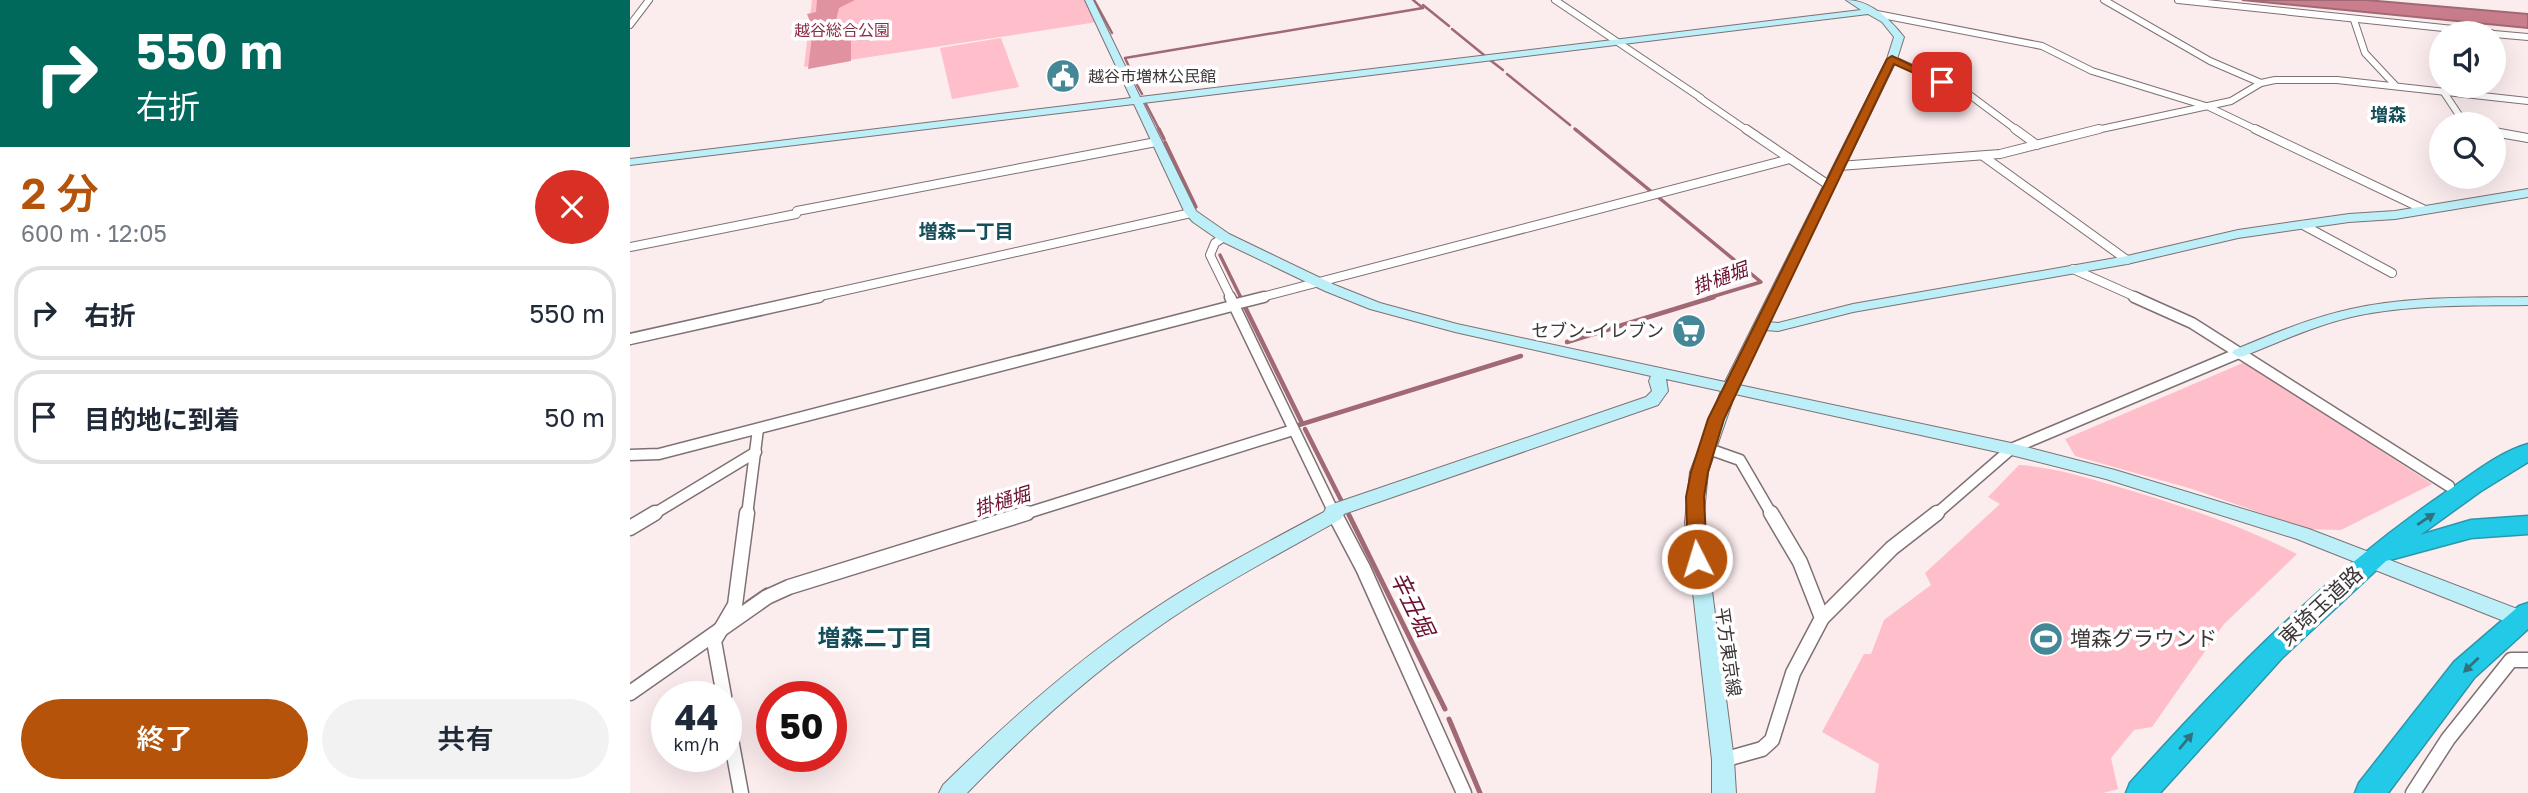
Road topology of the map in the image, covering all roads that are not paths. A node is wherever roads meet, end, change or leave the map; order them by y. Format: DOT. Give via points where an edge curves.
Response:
graph roads {
  1 [pos="649,0"];
  2 [pos="1089,0"];
  3 [pos="1555,0"];
  4 [pos="1850,0"];
  5 [pos="2104,0"];
  6 [pos="2178,0"];
  7 [pos="1875,13"];
  8 [pos="2354,20"];
  9 [pos="630,25"];
  10 [pos="2429,27"];
  11 [pos="2506,35"];
  12 [pos="2528,37"];
  13 [pos="1618,42"];
  14 [pos="1892,59"];
  15 [pos="2261,83"];
  16 [pos="2395,85"];
  17 [pos="2429,89"];
  18 [pos="2482,98"];
  19 [pos="1136,99"];
  20 [pos="2528,101"];
  21 [pos="2208,107"];
  22 [pos="2506,134"];
  23 [pos="2528,138"];
  24 [pos="1156,142"];
  25 [pos="2037,145"];
  26 [pos="1983,156"];
  27 [pos="1790,159"];
  28 [pos="630,162"];
  29 [pos="1839,166"];
  30 [pos="1829,186"];
  31 [pos="2528,192"];
  32 [pos="2423,209"];
  33 [pos="1191,213"];
  34 [pos="2303,225"];
  35 [pos="1224,237"];
  36 [pos="630,247"];
  37 [pos="2127,260"];
  38 [pos="2073,269"];
  39 [pos="2392,273"];
  40 [pos="1318,283"];
  41 [pos="2528,300"];
  42 [pos="1232,306"];
  43 [pos="1761,325"];
  44 [pos="630,339"];
  45 [pos="2239,352"];
  46 [pos="1660,373"];
  47 [pos="1729,388"];
  48 [pos="758,429"];
  49 [pos="1293,430"];
  50 [pos="1706,448"];
  51 [pos="2011,449"];
  52 [pos="756,452"];
  53 [pos="2528,452"];
  54 [pos="630,455"];
  55 [pos="2449,486"];
  56 [pos="1334,512"];
  57 [pos="2528,525"];
  58 [pos="630,528"];
  59 [pos="2371,559"];
  60 [pos="2525,616"];
  61 [pos="1822,618"];
  62 [pos="718,634"];
  63 [pos="2528,660"];
  64 [pos="721,681"];
  65 [pos="630,693"];
  66 [pos="1723,760"];
  67 [pos="737,772"];
  68 [pos="741,793"];
  69 [pos="951,793"];
  70 [pos="1464,793"];
  71 [pos="1724,793"];
  72 [pos="2141,793"];
  73 [pos="2370,793"];
  74 [pos="2413,793"];
  1 -- 9 [label="street"];
  2 -- 19 [label="street"];
  3 -- 13 [label="street"];
  4 -- 7 [label="street, 平方東京線"];
  5 -- 15 [label="street" via="2210,61"];
  6 -- 8 [label="street"];
  7 -- 13 [label="street"];
  7 -- 14 [label="street, 平方東京線" via="1894,27 1899,37"];
  7 -- 21 [label="street" via="2042,46 2092,71"];
  8 -- 10 [label="street"];
  8 -- 16 [label="street" via="2365,53"];
  11 -- 12 [label="street"];
  13 -- 19 [label="street"];
  13 -- 27 [label="street"];
  14 -- 25 [label="street" via="1967,93"];
  14 -- 29 [label="street, 平方東京線"];
  15 -- 16 [label="street" via="2336,80"];
  15 -- 21 [label="street" via="2231,101"];
  16 -- 17 [label="street"];
  18 -- 20 [label="street"];
  19 -- 24 [label="street"];
  19 -- 28 [label="street"];
  21 -- 25 [label="street" via="2123,122"];
  21 -- 32 [label="street"];
  22 -- 23 [label="street"];
  24 -- 33 [label="street"];
  24 -- 36 [label="street"];
  25 -- 26 [label="street"];
  26 -- 29 [label="street"];
  26 -- 37 [label="street"];
  27 -- 30 [label="street"];
  27 -- 40 [label="street"];
  29 -- 30 [label="street, 平方東京線"];
  30 -- 43 [label="street, 平方東京線"];
  31 -- 32 [label="street"];
  32 -- 34 [label="street"];
  33 -- 35 [label="street"];
  33 -- 44 [label="street"];
  34 -- 37 [label="street" via="2238,234"];
  34 -- 39 [label="street"];
  35 -- 40 [label="street"];
  35 -- 42 [label="street" via="1210,255"];
  37 -- 38 [label="street"];
  38 -- 43 [label="street" via="1917,295 1778,327"];
  38 -- 45 [label="street" via="2192,323"];
  40 -- 42 [label="street"];
  40 -- 46 [label="street" via="1421,319"];
  41 -- 45 [label="street" via="2361,311"];
  42 -- 48 [label="street"];
  42 -- 49 [label="street"];
  43 -- 47 [label="street, 平方東京線"];
  45 -- 51 [label="street"];
  45 -- 55 [label="street"];
  46 -- 47 [label="street"];
  46 -- 56 [label="street" via="1660,391 1653,401"];
  47 -- 50 [label="street, 平方東京線"];
  47 -- 51 [label="street"];
  48 -- 52 [label="street"];
  48 -- 54 [label="street" via="659,454"];
  49 -- 56 [label="street"];
  49 -- 62 [label="street" via="789,587 767,597"];
  50 -- 61 [label="street" via="1740,460 1800,562"];
  50 -- 66 [label="street, 平方東京線" via="1694,522"];
  51 -- 59 [label="street" via="2211,503"];
  51 -- 61 [label="street" via="1892,548"];
  52 -- 58 [label="street"];
  52 -- 62 [label="street" via="735,605"];
  59 -- 53 [label="highway, 東埼玉道路, one-way"];
  56 -- 69 [label="street" via="1137,632 1061,693"];
  56 -- 70 [label="street"];
  57 -- 59 [label="highway" via="2471,529"];
  59 -- 60 [label="street"];
  72 -- 59 [label="highway, 東埼玉道路, one-way" via="2216,705"];
  60 -- 73 [label="highway, one-way" via="2464,670"];
  61 -- 66 [label="street" via="1793,673 1772,740 1762,749"];
  62 -- 64 [label="street" via="714,641"];
  62 -- 65 [label="street"];
  63 -- 74 [label="street" via="2511,660 2448,739"];
  66 -- 71 [label="street, 平方東京線"];
  67 -- 68 [label="street"];
}
